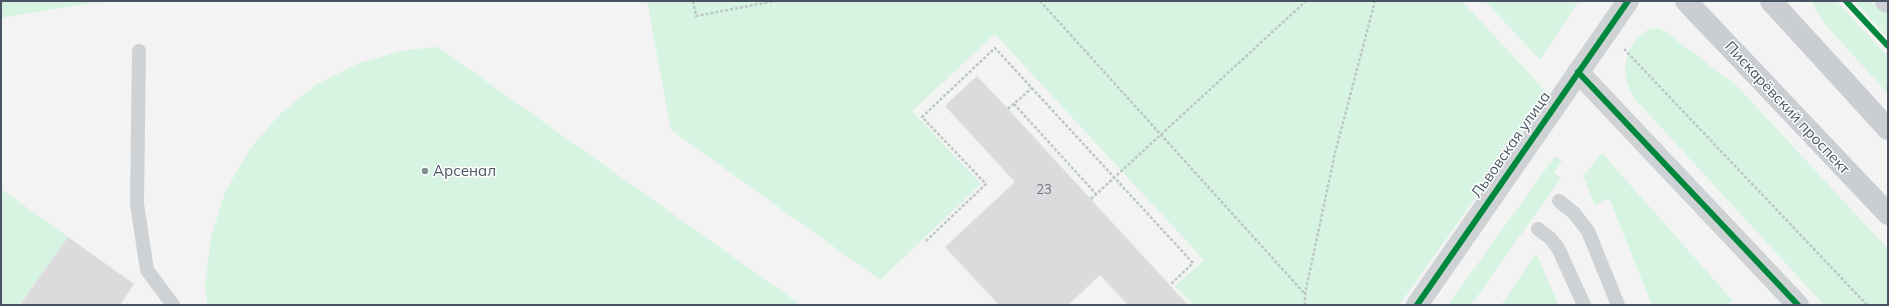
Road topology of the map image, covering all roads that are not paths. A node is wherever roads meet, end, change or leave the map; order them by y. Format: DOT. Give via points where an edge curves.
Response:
graph roads {
  1 [pos="1628,1"];
  2 [pos="1686,1"];
  3 [pos="1771,1"];
  4 [pos="139,51"];
  5 [pos="1578,72"];
  6 [pos="1888,129"];
  7 [pos="1559,201"];
  8 [pos="1888,214"];
  9 [pos="1538,229"];
  10 [pos="173,305"];
  11 [pos="1417,305"];
  12 [pos="1584,305"];
  13 [pos="1618,305"];
  14 [pos="1798,305"];
  1 -- 5 [label="street, Львовская улица"];
  2 -- 8 [label="main road, Пискарёвский проспект"];
  3 -- 6 [label="main road"];
  4 -- 10 [label="lane" via="137,204 147,270"];
  5 -- 11 [label="street, Львовская улица"];
  5 -- 14 [label="street"];
  7 -- 13 [label="lane" via="1574,213 1588,231"];
  9 -- 12 [label="lane" via="1558,248"];
}
